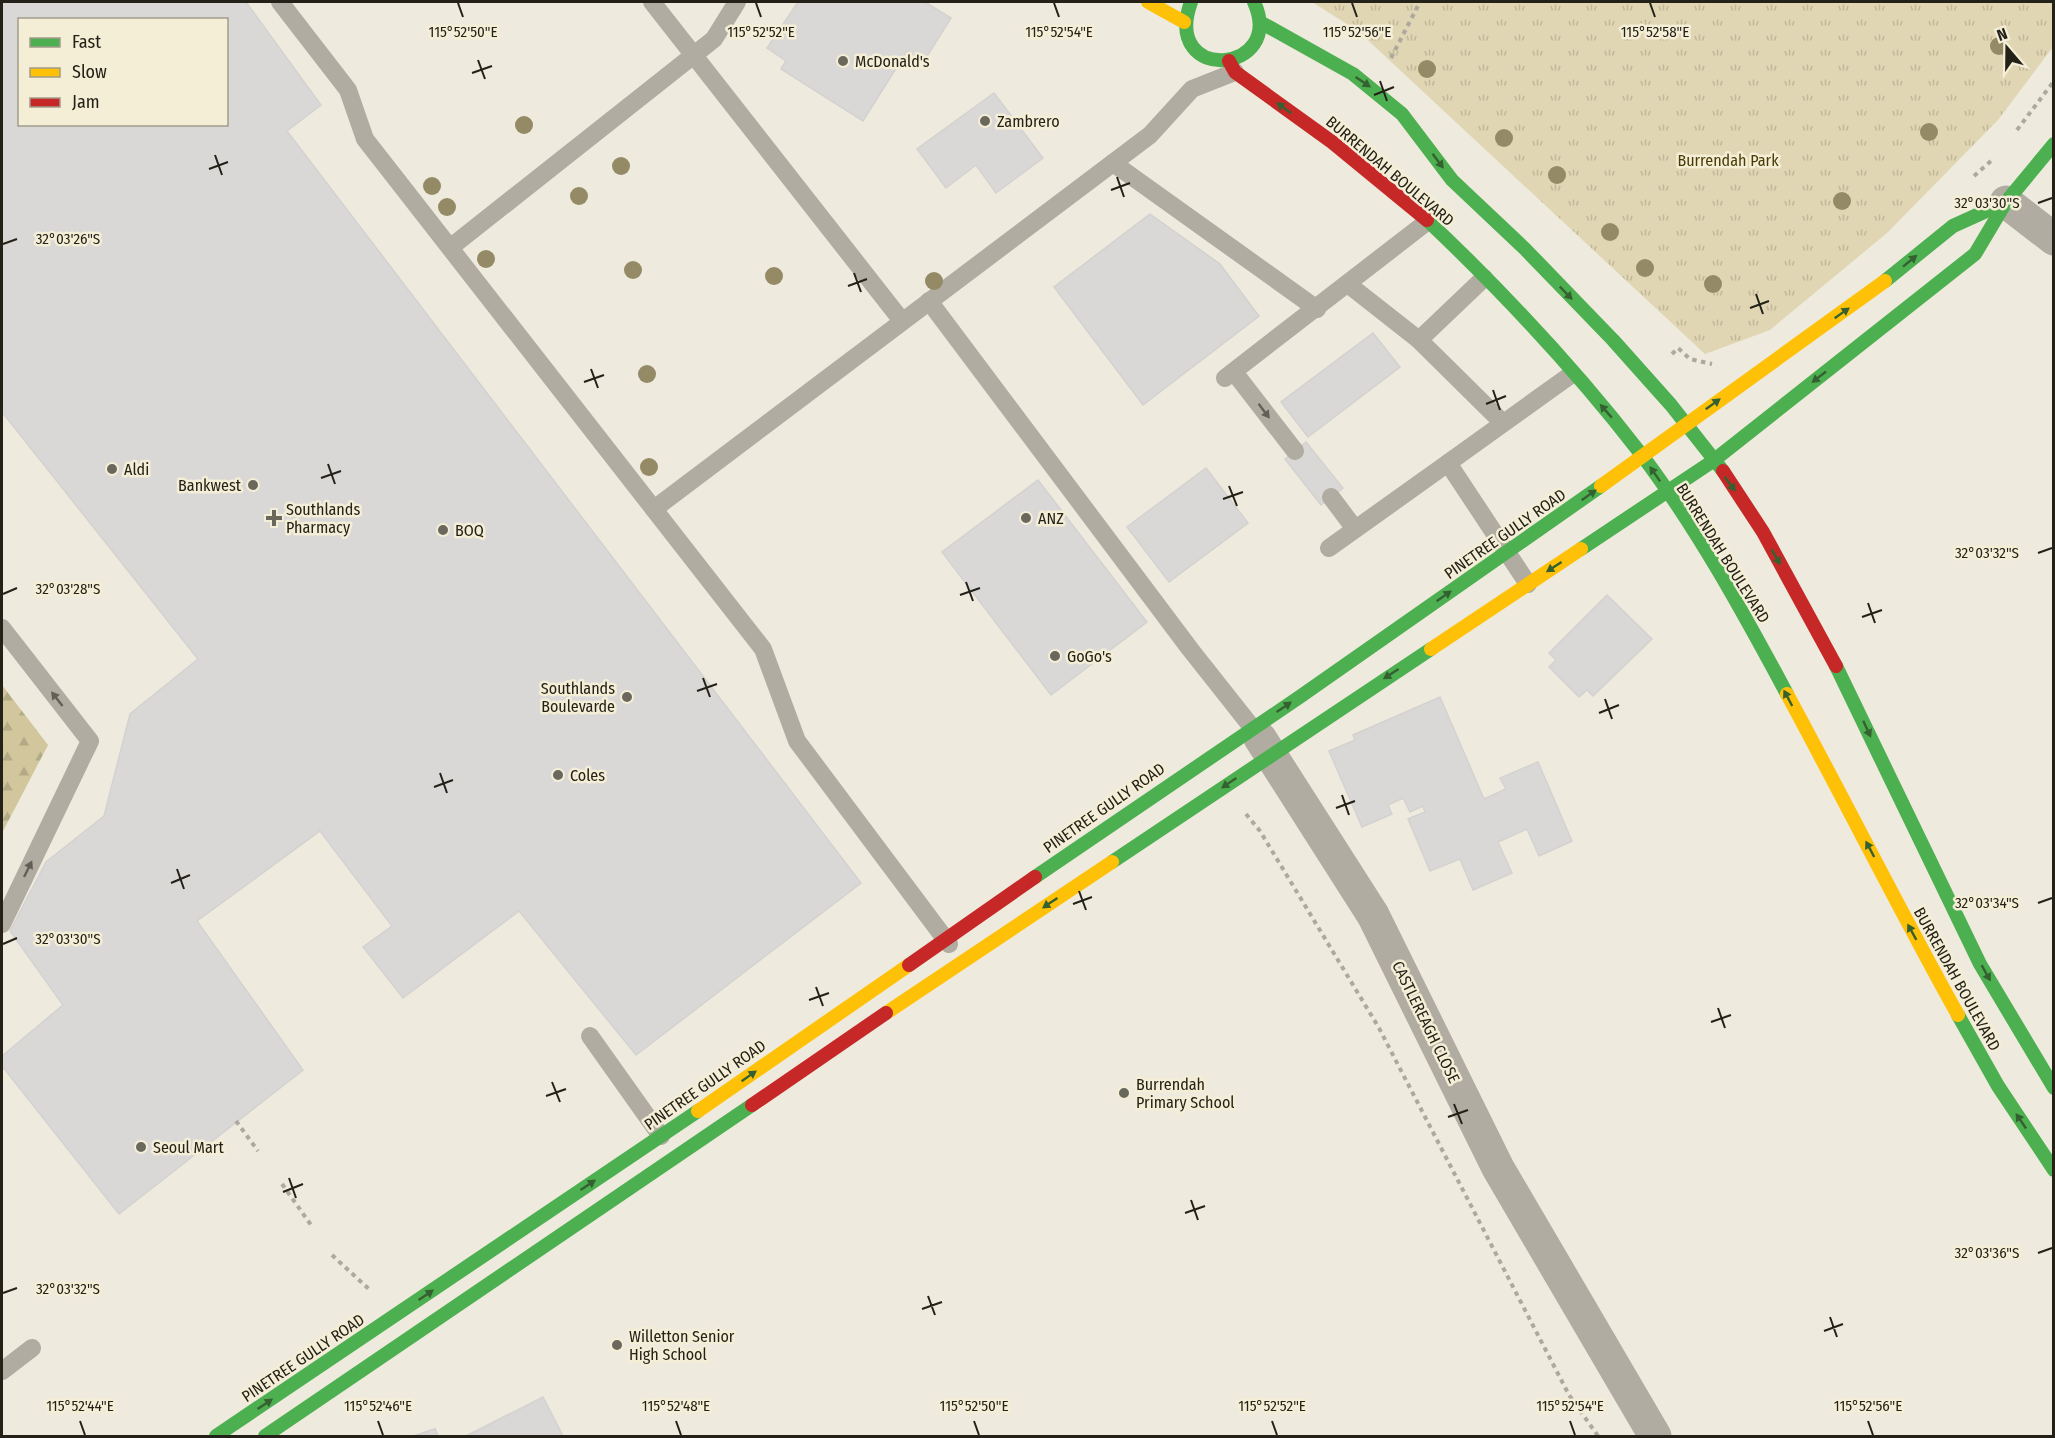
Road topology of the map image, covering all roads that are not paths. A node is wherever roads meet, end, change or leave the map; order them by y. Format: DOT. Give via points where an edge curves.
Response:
graph roads {
  1 [pos="280,2"];
  2 [pos="652,2"];
  3 [pos="737,2"];
  4 [pos="1148,2"];
  5 [pos="1191,2"];
  6 [pos="1253,2"];
  7 [pos="1184,22"];
  8 [pos="1260,22"];
  9 [pos="694,56"];
  10 [pos="1232,67"];
  11 [pos="2054,144"];
  12 [pos="1113,163"];
  13 [pos="2006,202"];
  14 [pos="1428,221"];
  15 [pos="2054,239"];
  16 [pos="451,248"];
  17 [pos="1484,278"];
  18 [pos="1349,285"];
  19 [pos="929,301"];
  20 [pos="1317,309"];
  21 [pos="902,321"];
  22 [pos="1419,340"];
  23 [pos="1572,374"];
  24 [pos="1503,423"];
  25 [pos="1684,425"];
  26 [pos="1294,451"];
  27 [pos="1642,456"];
  28 [pos="1713,461"];
  29 [pos="1448,463"];
  30 [pos="1667,493"];
  31 [pos="1331,497"];
  32 [pos="654,509"];
  33 [pos="1355,529"];
  34 [pos="1329,548"];
  35 [pos="1507,553"];
  36 [pos="1528,584"];
  37 [pos="2,628"];
  38 [pos="1261,740"];
  39 [pos="2,922"];
  40 [pos="945,939"];
  41 [pos="962,962"];
  42 [pos="590,1036"];
  43 [pos="2054,1088"];
  44 [pos="661,1136"];
  45 [pos="2054,1170"];
  46 [pos="32,1348"];
  47 [pos="2,1371"];
  48 [pos="216,1437"];
  49 [pos="265,1437"];
  50 [pos="1655,1437"];
  1 -- 16 [label="lane" via="348,90 365,139"];
  2 -- 9 [label="lane"];
  3 -- 9 [label="lane" via="714,39"];
  4 -- 7 [label="main road"];
  5 -- 7 [label="main road"];
  6 -- 8 [label="main road"];
  7 -- 10 [label="main road" via="1185,33 1197,52"];
  8 -- 10 [label="main road" via="1252,48"];
  8 -- 25 [label="main road, BURRENDAH BOULEVARD, one-way" via="1321,54 1370,87 1402,115 1457,186 1526,250 1634,363"];
  9 -- 16 [label="lane"];
  9 -- 21 [label="lane"];
  10 -- 12 [label="lane" via="1192,89 1150,135"];
  14 -- 10 [label="main road, BURRENDAH BOULEVARD, one-way"];
  11 -- 13 [label="main road, PINETREE GULLY ROAD"];
  12 -- 19 [label="lane"];
  12 -- 20 [label="lane"];
  13 -- 15 [label="street"];
  25 -- 13 [label="main road, PINETREE GULLY ROAD, one-way" via="1867,296 1953,226"];
  13 -- 28 [label="main road, PINETREE GULLY ROAD, one-way" via="1975,254"];
  14 -- 17 [label="main road, BURRENDAH BOULEVARD"];
  14 -- 18 [label="lane"];
  16 -- 32 [label="lane"];
  17 -- 22 [label="lane"];
  17 -- 23 [label="main road, BURRENDAH BOULEVARD"];
  18 -- 20 [label="lane"];
  18 -- 22 [label="lane"];
  19 -- 21 [label="lane"];
  19 -- 38 [label="lane"];
  20 -- 26 [label="lane, one-way" via="1230,375"];
  21 -- 32 [label="lane"];
  22 -- 24 [label="lane"];
  23 -- 24 [label="lane"];
  27 -- 23 [label="main road, BURRENDAH BOULEVARD, one-way"];
  24 -- 29 [label="lane"];
  25 -- 27 [label="main road, PINETREE GULLY ROAD"];
  25 -- 28 [label="main road, BURRENDAH BOULEVARD"];
  30 -- 27 [label="main road, BURRENDAH BOULEVARD, one-way"];
  35 -- 27 [label="main road, PINETREE GULLY ROAD, one-way"];
  28 -- 30 [label="main road, PINETREE GULLY ROAD"];
  28 -- 43 [label="main road, BURRENDAH BOULEVARD, one-way" via="1747,506 1803,604 1850,693 1958,922"];
  29 -- 33 [label="lane"];
  29 -- 35 [label="lane"];
  30 -- 36 [label="main road, PINETREE GULLY ROAD, one-way"];
  45 -- 30 [label="main road, BURRENDAH BOULEVARD, one-way" via="1998,1086 1895,902 1856,821 1754,633"];
  31 -- 33 [label="lane"];
  32 -- 40 [label="lane" via="763,649 797,741"];
  33 -- 34 [label="lane"];
  35 -- 36 [label="lane"];
  38 -- 35 [label="main road, PINETREE GULLY ROAD, one-way"];
  36 -- 38 [label="main road, PINETREE GULLY ROAD, one-way"];
  39 -- 37 [label="lane, one-way" via="90,741"];
  38 -- 40 [label="main road, PINETREE GULLY ROAD"];
  38 -- 41 [label="main road, PINETREE GULLY ROAD, one-way"];
  38 -- 50 [label="street, CASTLEREAGH CLOSE" via="1373,915 1498,1168"];
  40 -- 41 [label="lane"];
  44 -- 40 [label="main road, PINETREE GULLY ROAD, one-way"];
  41 -- 49 [label="main road, PINETREE GULLY ROAD"];
  42 -- 44 [label="lane"];
  48 -- 44 [label="main road, PINETREE GULLY ROAD, one-way"];
  46 -- 47 [label="lane"];
}
